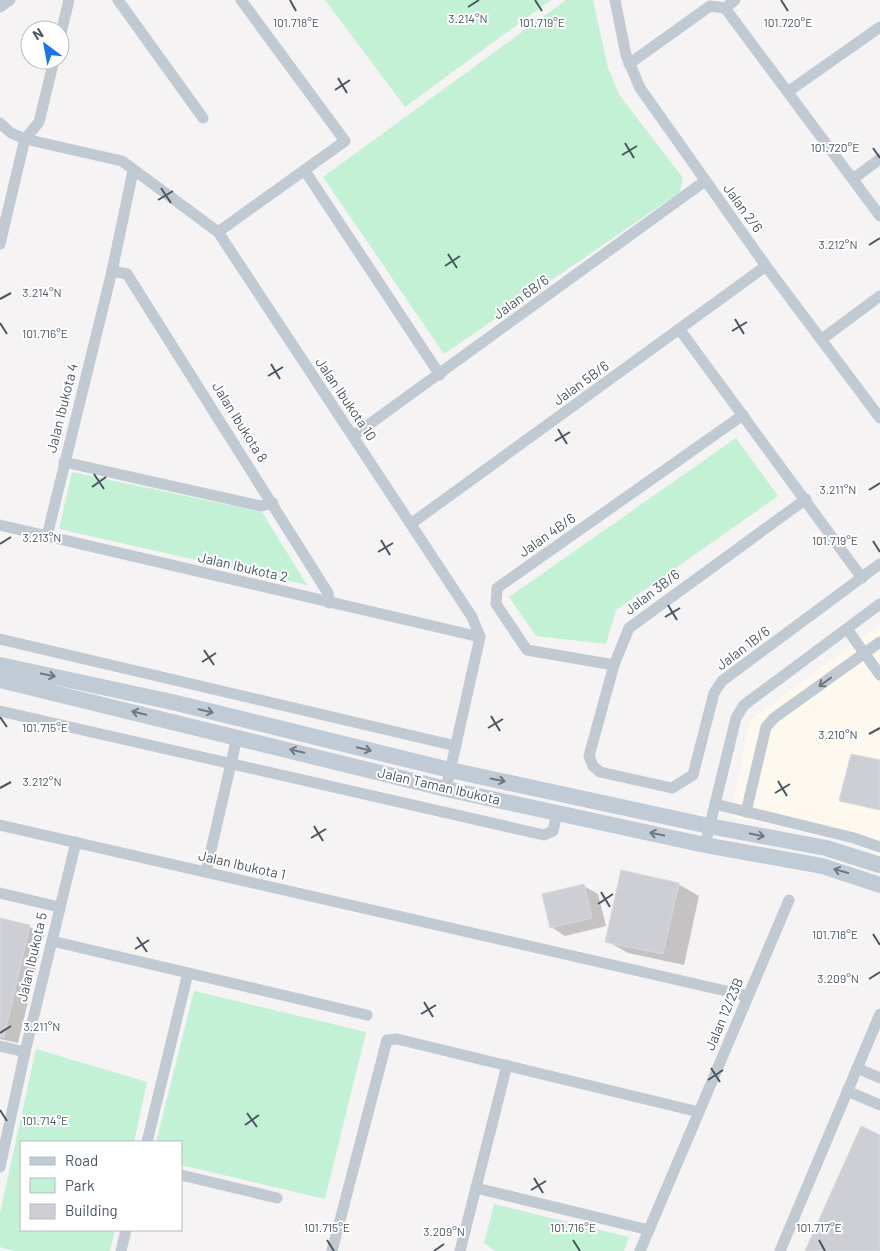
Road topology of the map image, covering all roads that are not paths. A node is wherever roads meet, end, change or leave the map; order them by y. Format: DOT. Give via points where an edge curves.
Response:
graph roads {
  1 [pos="10,0"];
  2 [pos="69,0"];
  3 [pos="118,0"];
  4 [pos="241,0"];
  5 [pos="615,0"];
  6 [pos="735,0"];
  7 [pos="0,7"];
  8 [pos="725,8"];
  9 [pos="64,20"];
  10 [pos="880,27"];
  11 [pos="629,64"];
  12 [pos="52,70"];
  13 [pos="789,91"];
  14 [pos="203,118"];
  15 [pos="0,123"];
  16 [pos="26,139"];
  17 [pos="880,159"];
  18 [pos="134,171"];
  19 [pos="305,171"];
  20 [pos="853,179"];
  21 [pos="705,181"];
  22 [pos="880,216"];
  23 [pos="218,232"];
  24 [pos="0,244"];
  25 [pos="766,266"];
  26 [pos="112,271"];
  27 [pos="880,296"];
  28 [pos="680,330"];
  29 [pos="822,339"];
  30 [pos="440,375"];
  31 [pos="744,414"];
  32 [pos="880,418"];
  33 [pos="353,436"];
  34 [pos="64,462"];
  35 [pos="806,499"];
  36 [pos="273,503"];
  37 [pos="412,523"];
  38 [pos="0,525"];
  39 [pos="46,536"];
  40 [pos="880,564"];
  41 [pos="862,578"];
  42 [pos="329,603"];
  43 [pos="880,604"];
  44 [pos="847,629"];
  45 [pos="480,637"];
  46 [pos="0,639"];
  47 [pos="880,642"];
  48 [pos="864,653"];
  49 [pos="0,665"];
  50 [pos="614,665"];
  51 [pos="880,675"];
  52 [pos="0,680"];
  53 [pos="176,680"];
  54 [pos="172,702"];
  55 [pos="0,711"];
  56 [pos="238,736"];
  57 [pos="456,746"];
  58 [pos="231,764"];
  59 [pos="450,770"];
  60 [pos="643,783"];
  61 [pos="446,789"];
  62 [pos="715,804"];
  63 [pos="746,812"];
  64 [pos="557,813"];
  65 [pos="0,825"];
  66 [pos="709,826"];
  67 [pos="76,842"];
  68 [pos="705,845"];
  69 [pos="880,847"];
  70 [pos="880,865"];
  71 [pos="206,872"];
  72 [pos="880,885"];
  73 [pos="0,893"];
  74 [pos="789,900"];
  75 [pos="59,907"];
  76 [pos="52,941"];
  77 [pos="188,973"];
  78 [pos="748,996"];
  79 [pos="880,1014"];
  80 [pos="367,1015"];
  81 [pos="0,1046"];
  82 [pos="25,1052"];
  83 [pos="507,1066"];
  84 [pos="857,1068"];
  85 [pos="880,1078"];
  86 [pos="847,1091"];
  87 [pos="880,1106"];
  88 [pos="699,1112"];
  89 [pos="5,1119"];
  90 [pos="147,1141"];
  91 [pos="0,1167"];
  92 [pos="182,1175"];
  93 [pos="476,1188"];
  94 [pos="277,1198"];
  95 [pos="649,1230"];
  96 [pos="126,1231"];
  97 [pos="462,1250"];
  98 [pos="121,1251"];
  99 [pos="332,1251"];
  100 [pos="640,1251"];
  101 [pos="780,1251"];
  1 -- 7 [label="street"];
  2 -- 9 [label="street"];
  3 -- 14 [label="street"];
  4 -- 19 [label="street" via="345,141"];
  5 -- 11 [label="street, Jalan 2/6"];
  6 -- 8 [label="street"];
  8 -- 11 [label="street" via="710,6"];
  8 -- 13 [label="street"];
  10 -- 13 [label="street"];
  11 -- 21 [label="street, Jalan 2/6" via="640,88"];
  12 -- 16 [label="street" via="39,122"];
  13 -- 20 [label="street"];
  15 -- 16 [label="street, Jalan Ibukota 10" via="11,133"];
  16 -- 18 [label="street, Jalan Ibukota 10" via="122,161"];
  16 -- 24 [label="street"];
  17 -- 20 [label="street"];
  18 -- 23 [label="street, Jalan Ibukota 10"];
  18 -- 26 [label="street, Jalan Ibukota 4"];
  19 -- 23 [label="street"];
  19 -- 30 [label="street"];
  20 -- 22 [label="street"];
  21 -- 25 [label="street, Jalan 2/6"];
  21 -- 30 [label="street, Jalan 6B/6"];
  23 -- 33 [label="street, Jalan Ibukota 10"];
  25 -- 28 [label="street, Jalan 5B/6"];
  25 -- 29 [label="street, Jalan 2/6"];
  26 -- 34 [label="street, Jalan Ibukota 4"];
  26 -- 36 [label="street, Jalan Ibukota 8" via="128,274"];
  27 -- 29 [label="street"];
  28 -- 31 [label="street"];
  28 -- 37 [label="street, Jalan 5B/6"];
  29 -- 32 [label="street, Jalan 2/6"];
  30 -- 33 [label="street, Jalan 6B/6"];
  31 -- 35 [label="street"];
  31 -- 50 [label="street, Jalan 4B/6" via="498,588 496,604 527,650"];
  33 -- 37 [label="street, Jalan Ibukota 10"];
  34 -- 36 [label="street" via="261,506"];
  34 -- 39 [label="street, Jalan Ibukota 4"];
  35 -- 41 [label="street"];
  35 -- 50 [label="street, Jalan 3B/6" via="635,621"];
  36 -- 42 [label="street, Jalan Ibukota 8" via="328,592"];
  37 -- 45 [label="street, Jalan Ibukota 10" via="472,617"];
  38 -- 39 [label="street, Jalan Ibukota 2"];
  39 -- 42 [label="street, Jalan Ibukota 2"];
  40 -- 41 [label="street, Jalan 1B/6"];
  41 -- 60 [label="street, Jalan 1B/6" via="722,681 714,693 694,775 672,788"];
  42 -- 45 [label="street, Jalan Ibukota 2"];
  43 -- 44 [label="street"];
  44 -- 48 [label="street"];
  44 -- 62 [label="street" via="744,705 736,718"];
  45 -- 57 [label="street"];
  46 -- 53 [label="street"];
  47 -- 48 [label="street"];
  48 -- 51 [label="street"];
  48 -- 63 [label="street, one-way" via="766,727"];
  49 -- 54 [label="main road, Jalan Taman Ibukota, one-way"];
  50 -- 60 [label="street, Jalan 3B/6" via="589,756 592,766 600,772"];
  56 -- 52 [label="main road, Jalan Taman Ibukota, one-way"];
  53 -- 54 [label="street"];
  53 -- 57 [label="street"];
  54 -- 59 [label="main road, Jalan Taman Ibukota, one-way"];
  55 -- 58 [label="street"];
  56 -- 58 [label="street"];
  61 -- 56 [label="main road, Jalan Taman Ibukota, one-way"];
  57 -- 59 [label="street"];
  58 -- 64 [label="street" via="544,835 553,831"];
  58 -- 71 [label="street"];
  59 -- 61 [label="street"];
  59 -- 66 [label="main road, Jalan Taman Ibukota, one-way"];
  61 -- 64 [label="main road, Jalan Taman Ibukota"];
  62 -- 63 [label="street"];
  62 -- 66 [label="street"];
  63 -- 69 [label="street"];
  68 -- 64 [label="main road, Jalan Taman Ibukota, one-way"];
  65 -- 67 [label="street, Jalan Ibukota 1"];
  66 -- 68 [label="street"];
  66 -- 70 [label="main road, Jalan Taman Ibukota, one-way" via="826,848"];
  67 -- 71 [label="street, Jalan Ibukota 1"];
  67 -- 75 [label="street, Jalan Ibukota 5"];
  72 -- 68 [label="main road, Jalan Taman Ibukota, one-way" via="822,866"];
  71 -- 78 [label="street, Jalan Ibukota 1"];
  73 -- 75 [label="street"];
  74 -- 78 [label="street, Jalan 12/23B"];
  75 -- 76 [label="street, Jalan Ibukota 5"];
  76 -- 77 [label="street"];
  76 -- 82 [label="street, Jalan Ibukota 5"];
  77 -- 80 [label="street"];
  77 -- 90 [label="street"];
  78 -- 88 [label="street, Jalan 12/23B"];
  79 -- 84 [label="street"];
  81 -- 82 [label="street"];
  82 -- 89 [label="street, Jalan Ibukota 5"];
  83 -- 88 [label="street"];
  83 -- 93 [label="street"];
  83 -- 99 [label="street" via="398,1039 387,1040"];
  84 -- 85 [label="street"];
  84 -- 86 [label="street"];
  86 -- 87 [label="street"];
  86 -- 101 [label="street"];
  88 -- 95 [label="street, Jalan 12/23B"];
  89 -- 91 [label="street, Jalan Ibukota 5"];
  92 -- 94 [label="street"];
  93 -- 95 [label="street"];
  93 -- 97 [label="street"];
  95 -- 100 [label="street, Jalan 12/23B"];
  96 -- 98 [label="street"];
}
